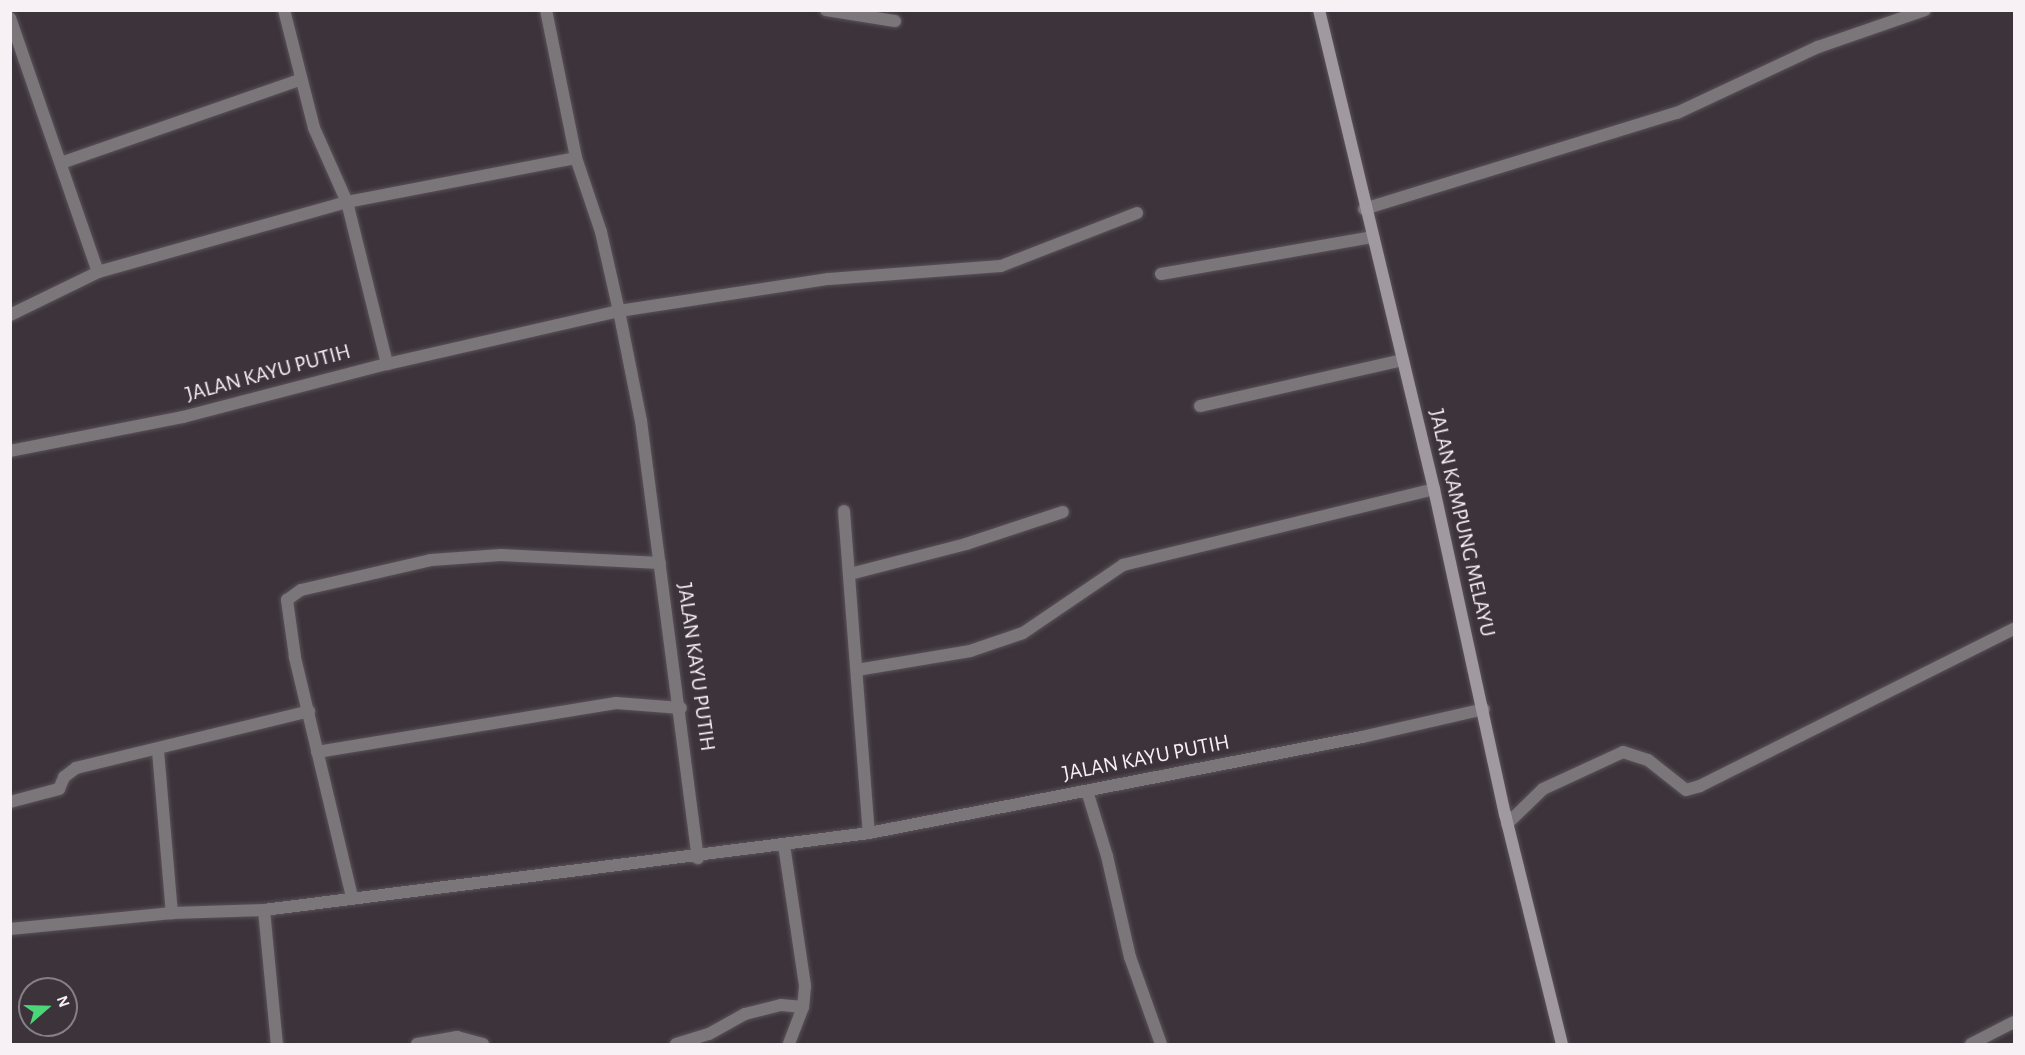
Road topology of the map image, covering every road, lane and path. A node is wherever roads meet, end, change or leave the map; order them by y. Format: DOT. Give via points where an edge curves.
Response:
graph roads {
  1 [pos="284,10"];
  2 [pos="546,10"];
  3 [pos="826,10"];
  4 [pos="1319,10"];
  5 [pos="1925,10"];
  6 [pos="10,18"];
  7 [pos="896,21"];
  8 [pos="299,80"];
  9 [pos="576,158"];
  10 [pos="61,163"];
  11 [pos="347,202"];
  12 [pos="1364,209"];
  13 [pos="1137,213"];
  14 [pos="1372,237"];
  15 [pos="98,272"];
  16 [pos="1161,274"];
  17 [pos="619,310"];
  18 [pos="10,315"];
  19 [pos="1403,360"];
  20 [pos="387,364"];
  21 [pos="1200,406"];
  22 [pos="10,451"];
  23 [pos="1434,489"];
  24 [pos="844,511"];
  25 [pos="1063,512"];
  26 [pos="660,563"];
  27 [pos="850,574"];
  28 [pos="2014,629"];
  29 [pos="857,670"];
  30 [pos="681,708"];
  31 [pos="1484,709"];
  32 [pos="309,711"];
  33 [pos="158,751"];
  34 [pos="317,752"];
  35 [pos="1087,791"];
  36 [pos="10,802"];
  37 [pos="1506,819"];
  38 [pos="869,833"];
  39 [pos="784,845"];
  40 [pos="698,858"];
  41 [pos="352,897"];
  42 [pos="264,910"];
  43 [pos="172,913"];
  44 [pos="10,929"];
  45 [pos="803,1006"];
  46 [pos="2014,1022"];
  47 [pos="277,1044"];
  48 [pos="417,1044"];
  49 [pos="483,1044"];
  50 [pos="676,1044"];
  51 [pos="789,1044"];
  52 [pos="1161,1044"];
  53 [pos="1562,1044"];
  54 [pos="1971,1044"];
  1 -- 8 [label="street"];
  2 -- 9 [label="street"];
  3 -- 7 [label="street"];
  4 -- 12 [label="main road, JALAN KAMPUNG MELAYU"];
  5 -- 12 [label="street" via="1818,47 1677,113"];
  6 -- 10 [label="street"];
  8 -- 10 [label="street"];
  8 -- 11 [label="street" via="314,128"];
  9 -- 11 [label="street"];
  9 -- 17 [label="street" via="601,232"];
  10 -- 15 [label="street"];
  11 -- 15 [label="street"];
  11 -- 20 [label="street"];
  12 -- 14 [label="main road, JALAN KAMPUNG MELAYU"];
  13 -- 17 [label="street" via="1001,266 829,279"];
  14 -- 16 [label="street"];
  14 -- 19 [label="main road, JALAN KAMPUNG MELAYU"];
  15 -- 18 [label="street"];
  17 -- 20 [label="street, JALAN KAYU PUTIH"];
  17 -- 26 [label="street, JALAN KAYU PUTIH" via="641,421"];
  19 -- 21 [label="street"];
  19 -- 23 [label="main road, JALAN KAMPUNG MELAYU"];
  20 -- 22 [label="street, JALAN KAYU PUTIH" via="183,417"];
  23 -- 29 [label="street" via="1123,565 1023,633 970,651"];
  23 -- 31 [label="main road, JALAN KAMPUNG MELAYU"];
  24 -- 27 [label="street"];
  25 -- 27 [label="street" via="966,544"];
  26 -- 30 [label="street, JALAN KAYU PUTIH"];
  26 -- 32 [label="street" via="501,555 443,559 301,590 287,600"];
  27 -- 29 [label="street"];
  28 -- 37 [label="street" via="1700,786 1686,790 1648,760 1623,752 1543,789"];
  29 -- 38 [label="street"];
  30 -- 34 [label="street" via="616,703"];
  30 -- 40 [label="street, JALAN KAYU PUTIH"];
  31 -- 35 [label="street, JALAN KAYU PUTIH"];
  31 -- 37 [label="main road, JALAN KAMPUNG MELAYU"];
  32 -- 33 [label="street"];
  32 -- 34 [label="street"];
  33 -- 36 [label="street" via="76,768 64,777 59,789"];
  33 -- 43 [label="street"];
  34 -- 41 [label="street"];
  35 -- 38 [label="street, JALAN KAYU PUTIH"];
  35 -- 52 [label="street" via="1137,975"];
  37 -- 53 [label="main road, JALAN KAMPUNG MELAYU"];
  38 -- 39 [label="street, JALAN KAYU PUTIH"];
  39 -- 40 [label="street, JALAN KAYU PUTIH"];
  39 -- 45 [label="street" via="805,986"];
  40 -- 41 [label="street"];
  41 -- 42 [label="street"];
  42 -- 43 [label="street"];
  42 -- 47 [label="street"];
  43 -- 44 [label="street"];
  45 -- 50 [label="street" via="782,1005 745,1014 709,1034"];
  45 -- 51 [label="street"];
  46 -- 54 [label="street"];
  48 -- 49 [label="street" via="457,1037"];
}
